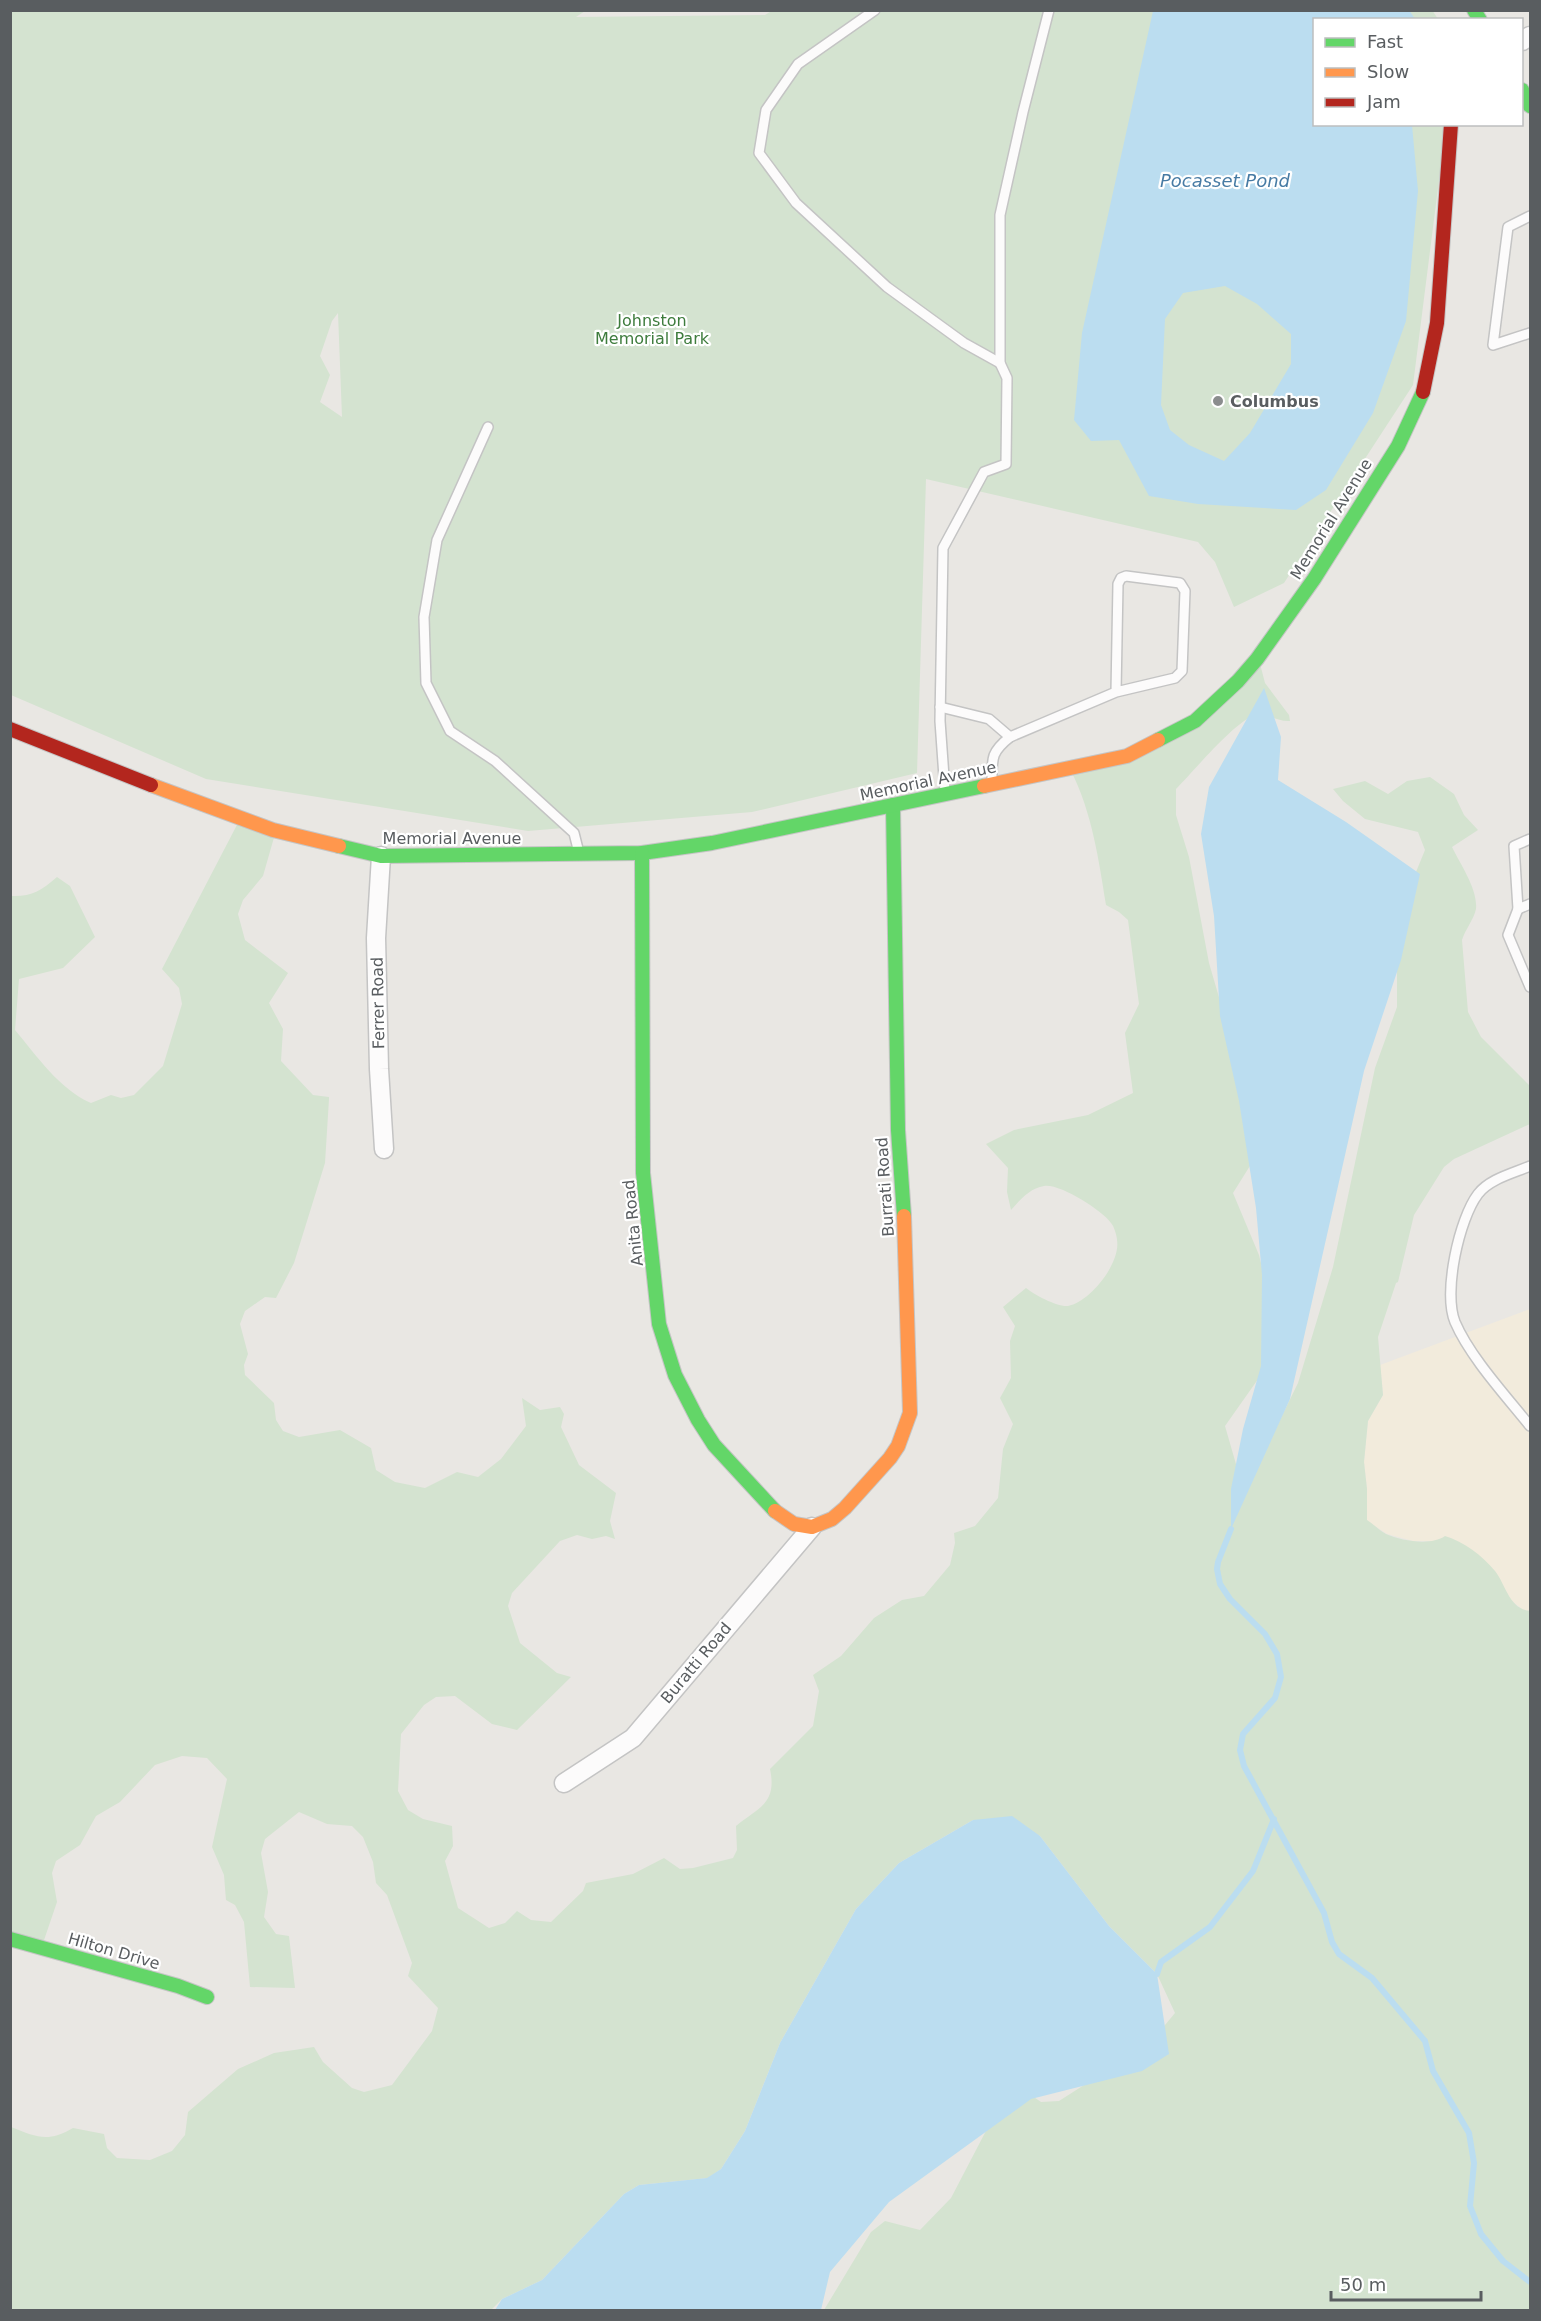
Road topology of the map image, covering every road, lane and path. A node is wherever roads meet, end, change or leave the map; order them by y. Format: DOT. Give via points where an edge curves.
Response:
graph roads {
  1 [pos="875,10"];
  2 [pos="1049,10"];
  3 [pos="1451,126"];
  4 [pos="1530,216"];
  5 [pos="1530,333"];
  6 [pos="1000,363"];
  7 [pos="488,428"];
  8 [pos="1116,692"];
  9 [pos="940,707"];
  10 [pos="10,729"];
  11 [pos="1010,737"];
  12 [pos="992,784"];
  13 [pos="946,794"];
  14 [pos="893,805"];
  15 [pos="1530,839"];
  16 [pos="642,853"];
  17 [pos="580,855"];
  18 [pos="381,856"];
  19 [pos="1530,904"];
  20 [pos="1518,909"];
  21 [pos="1530,987"];
  22 [pos="384,1149"];
  23 [pos="1530,1166"];
  24 [pos="1529,1423"];
  25 [pos="813,1527"];
  26 [pos="564,1783"];
  27 [pos="10,1939"];
  28 [pos="207,1997"];
  1 -- 6 [label="lane" via="798,64 766,110 759,153 796,203 888,287 964,343"];
  2 -- 6 [label="lane" via="1000,215"];
  3 -- 12 [label="street, Memorial Avenue" via="1437,324 1424,388 1398,446 1314,579 1257,659 1195,721 1126,756"];
  4 -- 5 [label="lane" via="1508,227 1493,345"];
  6 -- 9 [label="lane" via="1007,378 1006,464 984,472 943,548"];
  7 -- 17 [label="lane" via="437,540 424,617 426,683 450,731 495,761 574,833"];
  8 -- 8 [label="lane" via="1175,678 1182,671 1185,591 1180,583 1121,578"];
  8 -- 11 [label="lane"];
  9 -- 11 [label="lane" via="989,719"];
  9 -- 13 [label="lane"];
  10 -- 18 [label="street, Memorial Avenue" via="273,830"];
  11 -- 12 [label="lane" via="992,757"];
  12 -- 13 [label="street, Memorial Avenue"];
  13 -- 14 [label="street, Memorial Avenue"];
  14 -- 16 [label="street, Memorial Avenue" via="712,843"];
  14 -- 25 [label="street, Burrati Road" via="898,1130 910,1413 890,1458 832,1520"];
  15 -- 20 [label="lane" via="1514,846"];
  16 -- 17 [label="street, Memorial Avenue"];
  16 -- 25 [label="street, Anita Road" via="643,1173 659,1324 675,1375 714,1445 771,1508 794,1524"];
  17 -- 18 [label="street, Memorial Avenue"];
  18 -- 22 [label="street, Ferrer Road" via="376,938"];
  19 -- 20 [label="lane"];
  20 -- 21 [label="lane" via="1508,935"];
  23 -- 24 [label="lane" via="1479,1192 1462,1223 1450,1291 1454,1319 1467,1344"];
  25 -- 26 [label="street, Buratti Road" via="633,1738"];
  27 -- 28 [label="street, Hilton Drive"];
}
